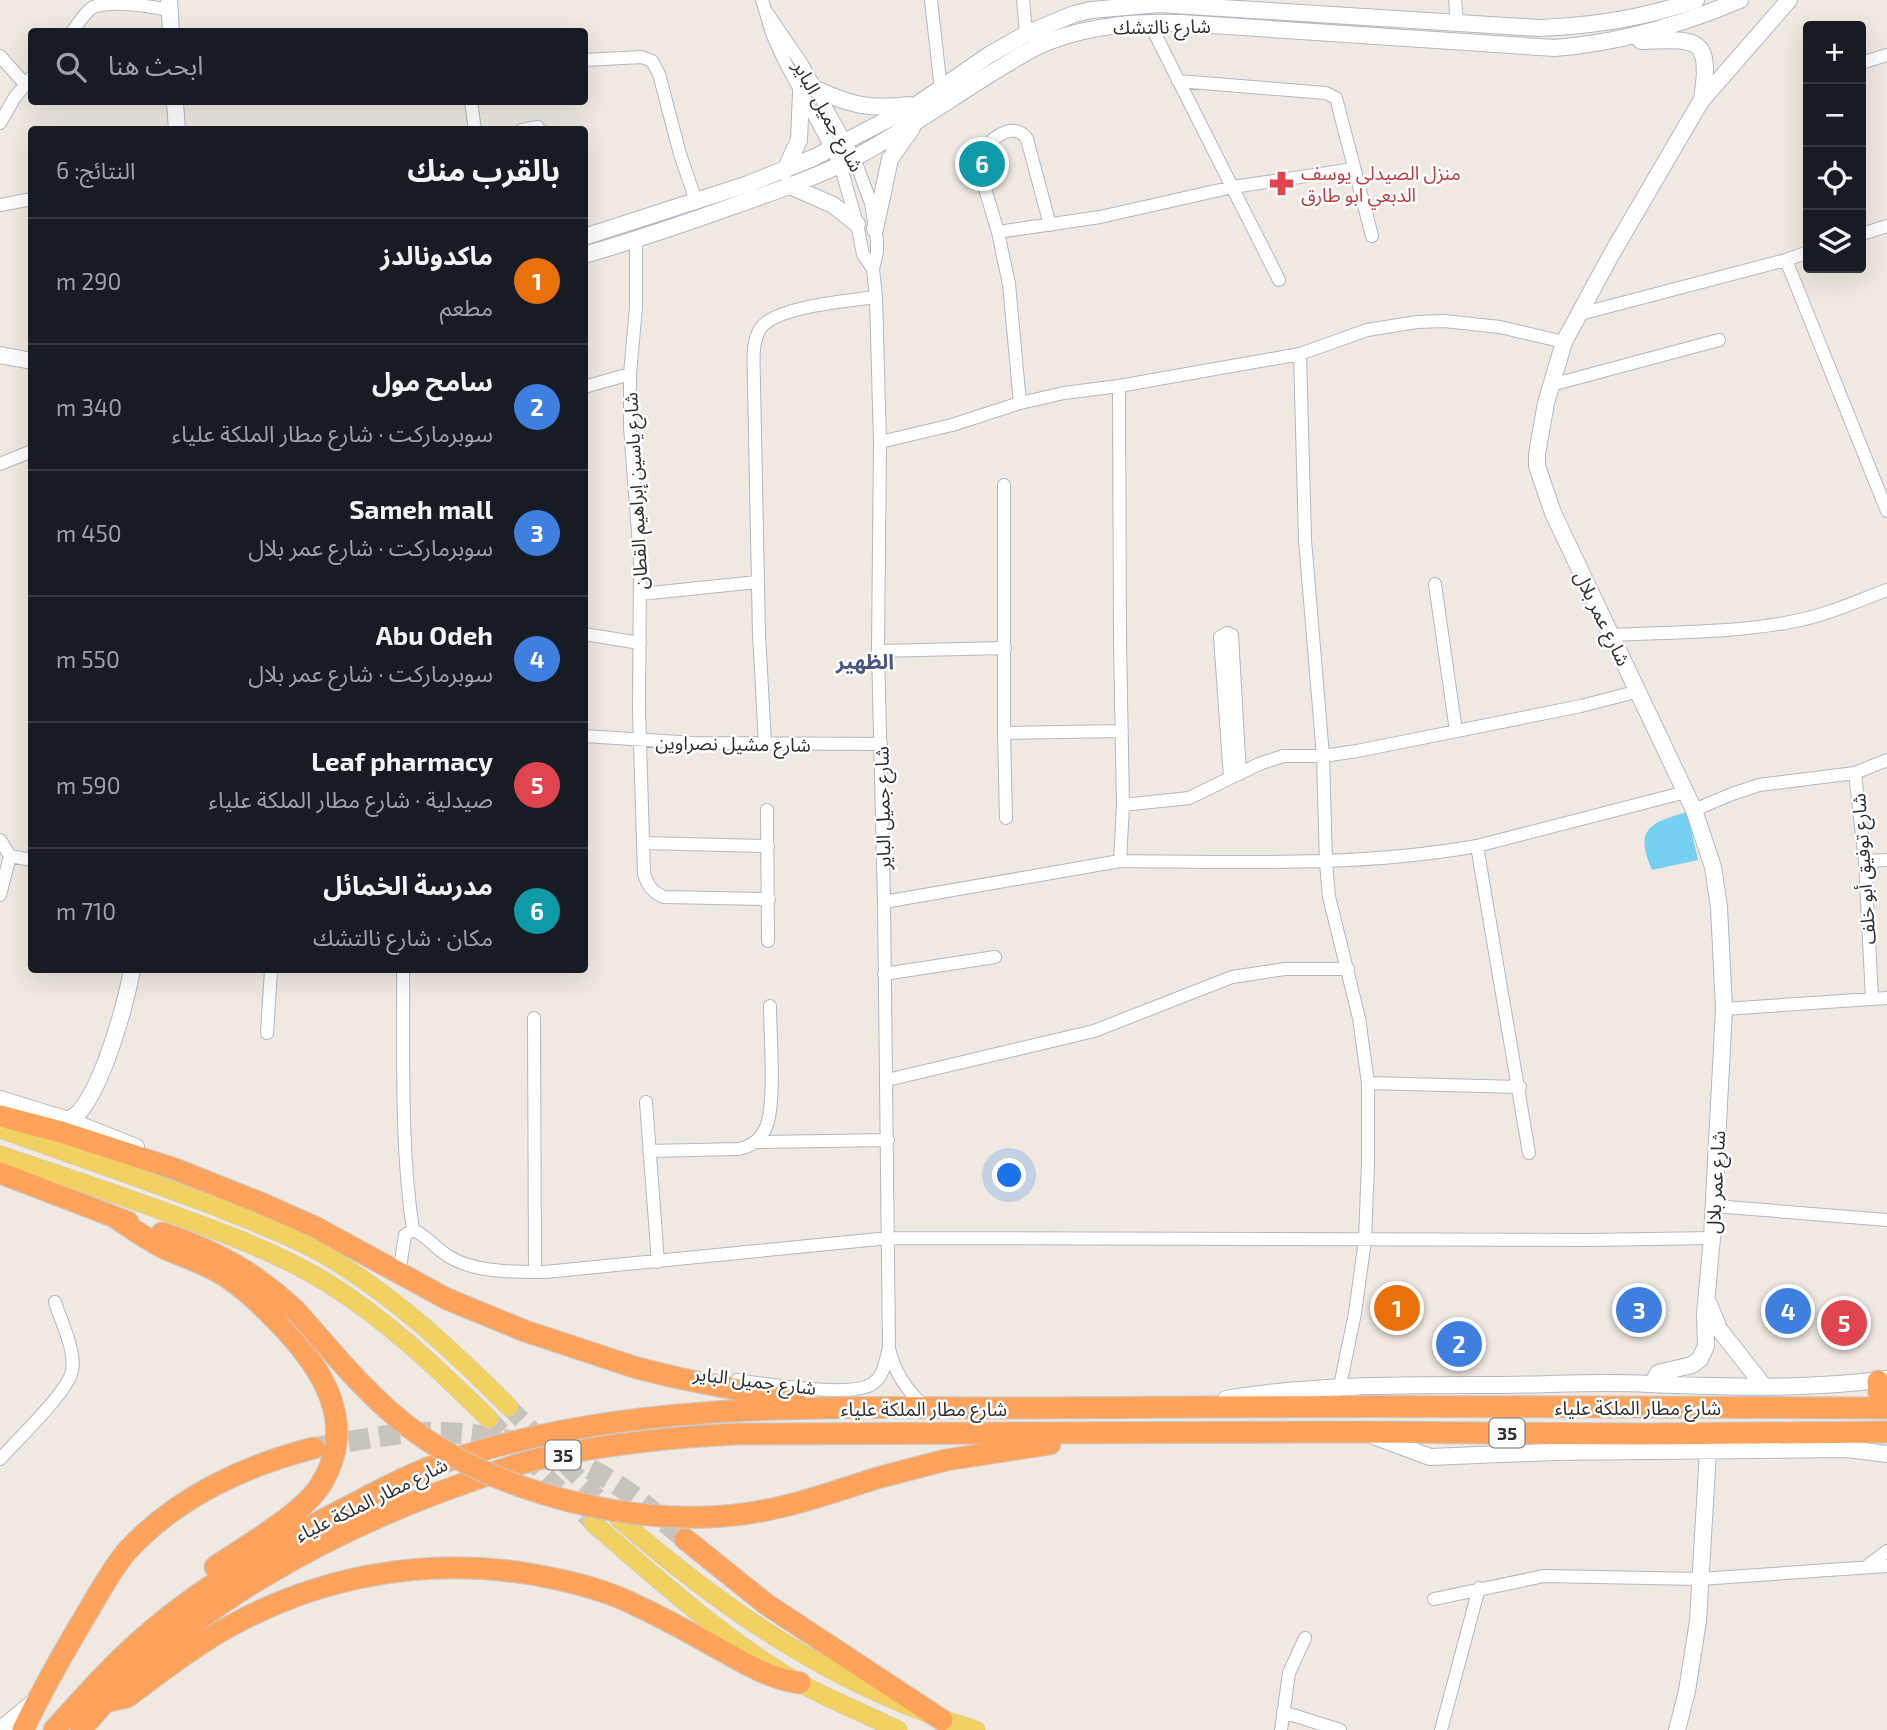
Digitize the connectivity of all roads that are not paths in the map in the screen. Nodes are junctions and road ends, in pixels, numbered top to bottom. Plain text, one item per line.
1 (762, 0) edge
2 (931, 0) edge
3 (1023, 0) edge
4 (1455, 0) edge
5 (1696, 0) edge
6 (1740, 0) edge
7 (1790, 0) edge
8 (91, 3) edge
9 (169, 5) edge
10 (1149, 22) junction
11 (1457, 22) junction
12 (75, 28) edge
13 (171, 28) edge
14 (1026, 34) junction
15 (1606, 42) junction
16 (1887, 55) edge
17 (0, 56) edge
18 (588, 60) edge
19 (1866, 61) edge
20 (28, 80) edge
21 (1178, 81) junction
22 (941, 90) junction
23 (808, 91) junction
24 (1701, 102) junction
25 (918, 104) junction
26 (175, 105) edge
27 (471, 105) edge
28 (917, 121) junction
29 (0, 123) edge
30 (177, 126) edge
31 (474, 126) edge
32 (844, 153) junction
33 (1354, 169) junction
34 (787, 179) junction
35 (1233, 187) junction
36 (28, 199) edge
37 (696, 201) junction
38 (0, 205) edge
39 (858, 224) junction
40 (1050, 225) junction
41 (1887, 226) edge
42 (875, 229) junction
43 (998, 232) junction
44 (1866, 232) edge
45 (588, 236) edge
46 (1372, 236) dead end
47 (636, 240) junction
48 (588, 254) edge
49 (1803, 254) edge
50 (1786, 260) junction
51 (873, 269) junction
52 (1279, 280) dead end
53 (876, 297) junction
54 (1580, 314) junction
55 (1719, 340) dead end
56 (1564, 342) junction
57 (1300, 354) junction
58 (0, 355) edge
59 (28, 360) edge
60 (630, 374) junction
61 (1551, 385) junction
62 (588, 386) edge
63 (1119, 386) junction
64 (1020, 403) junction
65 (880, 442) junction
66 (28, 453) edge
67 (0, 464) edge
68 (1004, 485) dead end
69 (1887, 511) edge
70 (757, 582) junction
71 (1435, 584) dead end
72 (1887, 590) edge
73 (641, 594) junction
74 (588, 635) edge
75 (1612, 635) junction
76 (640, 643) junction
77 (1005, 648) junction
78 (878, 651) junction
79 (1228, 657) dead end
80 (1639, 691) junction
81 (1122, 731) junction
82 (1456, 731) junction
83 (1003, 733) junction
84 (588, 736) edge
85 (641, 741) junction
86 (765, 744) junction
87 (881, 744) junction
88 (1322, 752) junction
89 (1887, 760) edge
90 (1234, 772) junction
91 (1855, 773) junction
92 (1686, 792) junction
93 (1123, 802) junction
94 (767, 810) dead end
95 (1694, 810) junction
96 (1006, 818) dead end
97 (0, 840) edge
98 (643, 843) junction
99 (768, 846) junction
100 (1477, 846) junction
101 (10, 856) junction
102 (28, 859) edge
103 (1887, 860) edge
104 (1120, 861) junction
105 (1866, 861) junction
106 (1326, 863) junction
107 (0, 895) edge
108 (769, 900) junction
109 (884, 902) junction
110 (768, 941) dead end
111 (995, 957) dead end
112 (1348, 969) junction
113 (131, 973) edge
114 (271, 973) edge
115 (403, 973) edge
116 (884, 974) junction
117 (1887, 998) edge
118 (1872, 999) junction
119 (770, 1006) dead end
120 (1724, 1009) junction
121 (534, 1018) dead end
122 (267, 1033) dead end
123 (887, 1080) junction
124 (1368, 1083) junction
125 (1520, 1087) junction
126 (94, 1088) junction
127 (0, 1099) edge
128 (646, 1102) dead end
129 (0, 1116) edge
130 (68, 1120) junction
131 (0, 1129) edge
132 (97, 1131) junction
133 (888, 1140) junction
134 (756, 1142) junction
135 (649, 1152) junction
136 (1529, 1153) dead end
137 (0, 1155) edge
138 (175, 1168) junction
139 (0, 1173) edge
140 (1714, 1206) junction
141 (116, 1219) junction
142 (1887, 1220) edge
143 (412, 1230) junction
144 (889, 1238) junction
145 (1712, 1238) junction
146 (1365, 1240) junction
147 (658, 1262) junction
148 (535, 1272) junction
149 (399, 1274) junction
150 (1708, 1298) junction
151 (55, 1302) dead end
152 (889, 1348) junction
153 (637, 1368) junction
154 (1883, 1380) edge
155 (1652, 1384) junction
156 (1763, 1385) junction
157 (1340, 1386) junction
158 (509, 1407) tunnel mouth
159 (1193, 1407) junction
160 (830, 1408) junction
161 (925, 1408) junction
162 (1883, 1408) edge
163 (489, 1419) tunnel mouth
164 (1887, 1432) edge
165 (1126, 1433) junction
166 (1847, 1440) junction
167 (1641, 1442) junction
168 (314, 1448) tunnel mouth
169 (1708, 1451) junction
170 (1887, 1454) edge
171 (0, 1459) edge
172 (618, 1518) tunnel mouth
173 (593, 1523) tunnel mouth
174 (685, 1539) tunnel mouth
175 (1887, 1551) edge
176 (1887, 1566) edge
177 (1866, 1567) junction
178 (1700, 1579) junction
179 (1479, 1588) junction
180 (1434, 1599) dead end
181 (180, 1608) junction
182 (1305, 1637) dead end
183 (800, 1683) junction
184 (38, 1699) junction
185 (104, 1701) junction
186 (1283, 1712) junction
187 (942, 1720) junction
188 (0, 1730) edge
189 (23, 1730) edge
190 (54, 1730) edge
191 (81, 1730) edge
192 (898, 1730) edge
193 (976, 1730) edge
194 (1282, 1730) edge
195 (1340, 1730) edge
196 (1441, 1730) edge
197 (1677, 1730) edge

1 - 23 street, شارع جميل الباير
2 - 22 street
3 - 14 street
4 - 11 street
5 - 11 street, شارع نالتشك
6 - 15 street, شارع نالتشك
7 - 24 street, شارع عمر بلال
8 - 9 street
8 - 12 street
9 - 13 street
10 - 15 street, شارع نالتشك
10 - 21 street
10 - 28 street, شارع نالتشك
11 - 14 street, شارع نالتشك
14 - 22 street, شارع نالتشك
15 - 24 street
16 - 19 street
17 - 20 street
18 - 37 street
20 - 29 street
21 - 33 street
21 - 35 street
22 - 25 street, شارع نالتشك
23 - 25 street
23 - 32 street, شارع جميل الباير
23 - 34 street
24 - 54 street, شارع عمر بلال
25 - 32 street, شارع نالتشك
26 - 30 street
27 - 31 street
28 - 32 street, شارع نالتشك
28 - 42 street
32 - 34 street, شارع نالتشك
32 - 39 street, شارع جميل الباير
32 - 42 street, شارع جميل الباير
33 - 35 street
33 - 46 street
34 - 37 street, شارع نالتشك
34 - 39 street
34 - 47 street, شارع نالتشك
35 - 40 street
35 - 52 street
36 - 38 street
37 - 45 street, شارع نالتشك
39 - 51 street, شارع جميل الباير
40 - 43 street
40 - 43 street
41 - 44 street
42 - 51 street, شارع جميل الباير
43 - 64 street
47 - 48 street, شارع نالتشك
47 - 60 street, شارع ياسين إبراهيم القطان
49 - 50 street
50 - 54 street
50 - 69 street
51 - 53 street, شارع جميل الباير
53 - 65 street, شارع جميل الباير
53 - 70 street
54 - 56 street, شارع عمر بلال
55 - 61 street
56 - 57 street
56 - 61 street, شارع عمر بلال
57 - 63 street
57 - 88 street
58 - 59 street
60 - 62 street
60 - 73 street, شارع ياسين إبراهيم القطان
61 - 75 street, شارع عمر بلال
63 - 64 street
63 - 81 street
64 - 65 street
65 - 78 street, شارع جميل الباير
66 - 67 street
68 - 77 street
70 - 73 street
70 - 86 street
71 - 82 street
72 - 75 street
73 - 76 street, شارع ياسين إبراهيم القطان
74 - 76 street
75 - 80 street, شارع عمر بلال
76 - 85 street, شارع ياسين إبراهيم القطان
77 - 78 street
77 - 83 street
78 - 87 street, شارع جميل الباير
79 - 90 street
80 - 82 street
80 - 92 street, شارع عمر بلال
81 - 83 street
81 - 93 street
82 - 88 street
83 - 96 street
84 - 85 street, شارع مشيل نصراوين
85 - 86 street, شارع مشيل نصراوين
85 - 98 street, شارع ياسين إبراهيم القطان
86 - 87 street, شارع مشيل نصراوين
87 - 109 street, شارع جميل الباير
88 - 90 street
88 - 106 street
89 - 91 street, شارع توفيق أبو خلف
90 - 93 street
91 - 95 street
91 - 105 street, شارع توفيق أبو خلف
92 - 95 street, شارع عمر بلال
92 - 100 street
93 - 104 street
94 - 99 street
95 - 120 street, شارع عمر بلال
97 - 101 street
98 - 99 street
98 - 108 street, شارع ياسين إبراهيم القطان
99 - 108 street
100 - 106 street
100 - 125 street
101 - 102 street
101 - 107 street
103 - 105 street
104 - 106 street
104 - 109 street
105 - 118 street, شارع توفيق أبو خلف
106 - 112 street
108 - 110 street
109 - 116 street, شارع جميل الباير
111 - 116 street
112 - 123 street
112 - 124 street
113 - 126 street
114 - 122 street
115 - 143 street
116 - 123 street, شارع جميل الباير
117 - 118 street
118 - 120 street
119 - 134 street
120 - 140 street, شارع عمر بلال
121 - 148 street
123 - 133 street, شارع جميل الباير
124 - 125 street
124 - 146 street
125 - 136 street
126 - 130 street
126 - 132 street
127 - 130 street
128 - 135 street
129 - 138 highway
130 - 132 street
131 - 158 main road
132 - 138 street
133 - 134 street
133 - 144 street, شارع جميل الباير
134 - 135 street
135 - 147 street
137 - 163 main road
138 - 149 highway
139 - 141 highway
140 - 142 street
140 - 145 street, شارع عمر بلال
141 - 165 highway, bridge
141 - 181 highway
143 - 148 street
143 - 149 street
144 - 146 street
144 - 147 street
144 - 152 street, شارع جميل الباير
145 - 146 street
145 - 150 street, شارع عمر بلال
146 - 157 street
147 - 148 street
149 - 153 highway
150 - 155 street, شارع عمر بلال
150 - 156 street, شارع عمر بلال
151 - 171 street
152 - 153 street, شارع جميل الباير
152 - 161 street, شارع جميل الباير
153 - 160 highway
154 - 156 street
154 - 162 highway
155 - 156 street
155 - 157 street
157 - 159 street
159 - 161 highway, شارع مطار الملكة علياء / 35
159 - 162 highway, شارع مطار الملكة علياء / 35
160 - 161 highway, شارع مطار الملكة علياء / 35
160 - 181 highway, شارع مطار الملكة علياء / 35
164 - 166 highway, شارع مطار الملكة علياء / 35
165 - 167 highway, شارع مطار الملكة علياء / 35
165 - 185 highway, شارع مطار الملكة علياء / 35
166 - 167 highway, شارع مطار الملكة علياء / 35
166 - 169 street
166 - 170 street
167 - 169 street
168 - 184 highway
169 - 178 street
172 - 187 main road
173 - 183 main road
174 - 187 highway
175 - 177 street
176 - 177 street
177 - 178 street
178 - 179 street
178 - 197 street
179 - 180 street
179 - 196 street
181 - 190 highway, شارع مطار الملكة علياء / 35
182 - 186 street
183 - 185 highway
183 - 192 main road
184 - 188 street
184 - 189 highway
185 - 191 highway, شارع مطار الملكة علياء / 35
186 - 194 street
186 - 195 street
187 - 193 main road

